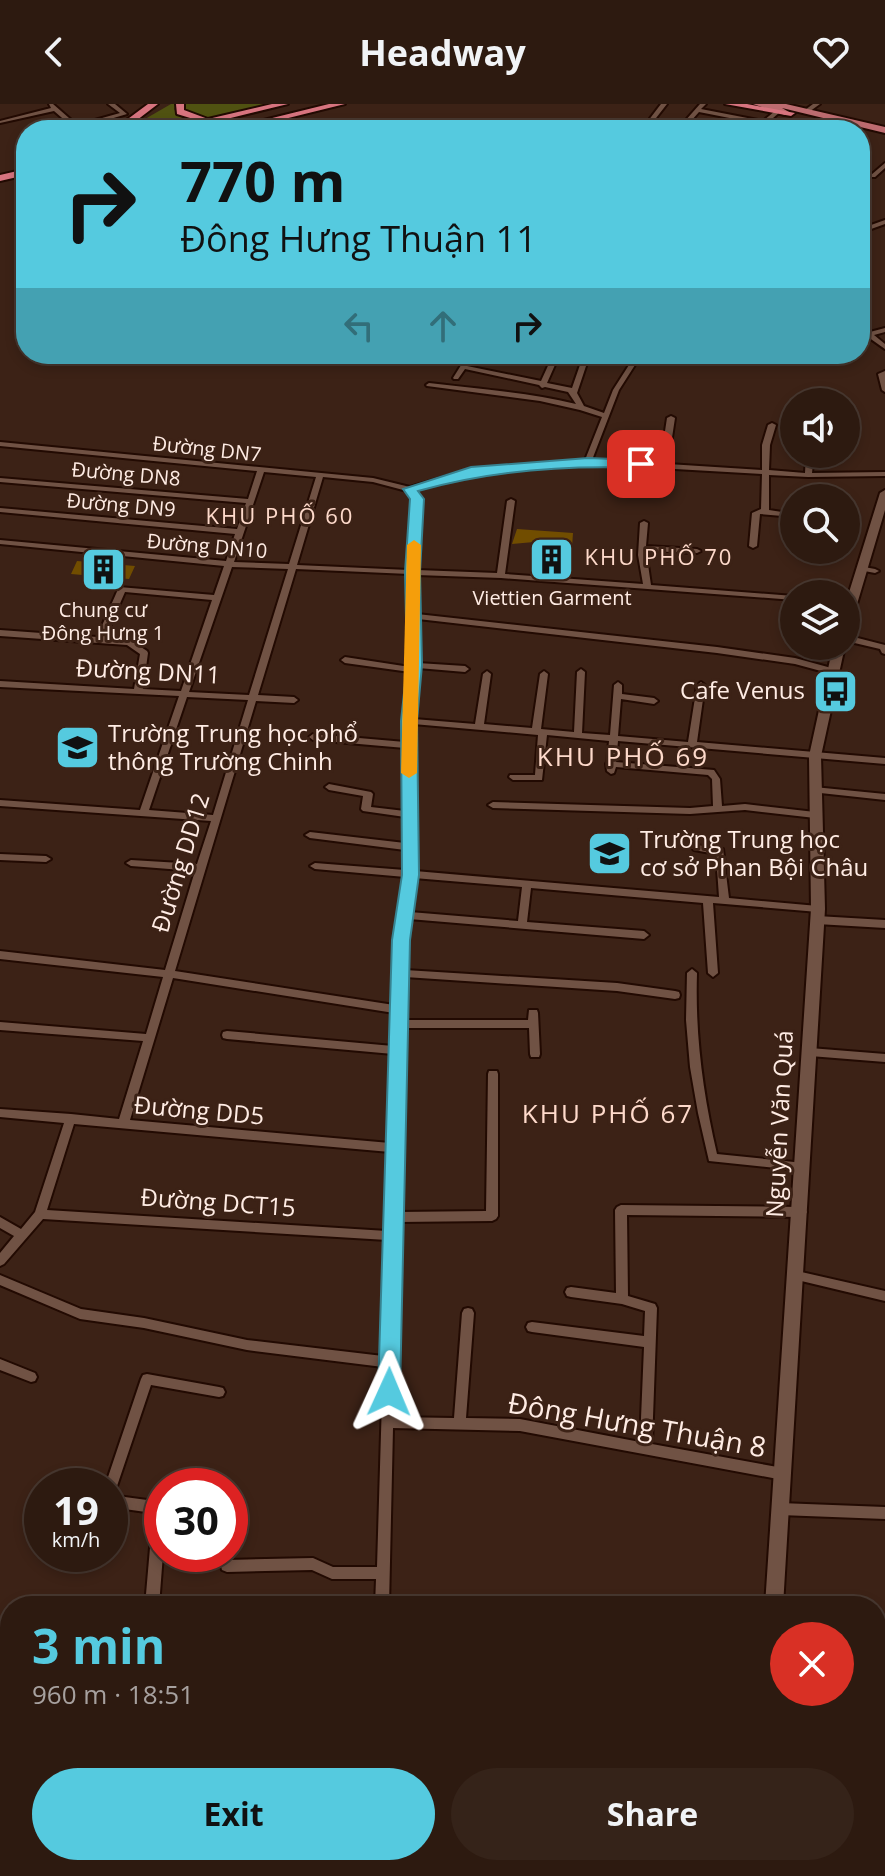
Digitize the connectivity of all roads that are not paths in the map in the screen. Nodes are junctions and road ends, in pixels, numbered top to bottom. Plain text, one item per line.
1 (111, 104) edge
2 (163, 104) edge
3 (180, 104) edge
4 (284, 104) edge
5 (301, 104) edge
6 (325, 104) edge
7 (341, 104) edge
8 (664, 104) edge
9 (703, 104) edge
10 (729, 104) edge
11 (757, 104) edge
12 (817, 104) edge
13 (52, 106) edge
14 (149, 107) edge
15 (778, 107) edge
16 (697, 110) junction
17 (805, 111) junction
18 (791, 113) junction
19 (69, 120) edge
20 (104, 120) edge
21 (131, 120) edge
22 (198, 120) edge
23 (229, 120) edge
24 (239, 120) edge
25 (246, 120) edge
26 (256, 120) edge
27 (652, 120) edge
28 (689, 120) edge
29 (749, 120) edge
30 (813, 120) edge
31 (843, 120) edge
32 (2, 122) dead end
33 (885, 165) edge
34 (873, 176) dead end
35 (885, 330) edge
36 (872, 335) joint
37 (885, 347) edge
38 (465, 364) edge
39 (550, 364) edge
40 (584, 364) edge
41 (633, 364) edge
42 (463, 367) junction
43 (885, 373) edge
44 (456, 378) dead end
45 (429, 385) dead end
46 (542, 386) junction
47 (885, 390) edge
48 (574, 392) junction
49 (581, 407) junction
50 (604, 415) junction
51 (671, 418) dead end
52 (772, 425) dead end
53 (0, 444) edge
54 (588, 462) junction
55 (664, 465) junction
56 (809, 468) edge
57 (261, 471) junction
58 (765, 473) junction
59 (885, 474) edge
60 (808, 475) junction
61 (320, 476) junction
62 (0, 480) edge
63 (410, 489) junction
64 (885, 493) edge
65 (250, 501) junction
66 (511, 501) dead end
67 (0, 510) edge
68 (761, 511) junction
69 (780, 514) edge
70 (644, 523) dead end
71 (240, 532) junction
72 (0, 542) edge
73 (753, 546) dead end
74 (643, 548) junction
75 (697, 551) dead end
76 (228, 564) junction
77 (292, 568) junction
78 (862, 568) junction
79 (875, 571) dead end
80 (413, 572) junction
81 (501, 576) junction
82 (857, 580) edge
83 (648, 588) junction
84 (780, 597) edge
85 (217, 598) junction
86 (414, 616) junction
87 (0, 633) edge
88 (100, 640) junction
89 (860, 641) edge
90 (885, 651) edge
91 (345, 660) dead end
92 (835, 660) edge
93 (414, 668) junction
94 (465, 669) dead end
95 (832, 671) junction
96 (581, 672) dead end
97 (487, 674) dead end
98 (544, 674) dead end
99 (0, 684) edge
100 (618, 685) dead end
101 (701, 685) dead end
102 (138, 691) junction
103 (184, 694) junction
104 (617, 696) junction
105 (252, 698) junction
106 (294, 700) dead end
107 (654, 701) dead end
108 (409, 721) junction
109 (479, 726) junction
110 (539, 730) junction
111 (578, 734) junction
112 (313, 737) dead end
113 (611, 738) junction
114 (409, 745) junction
115 (692, 746) junction
116 (815, 756) junction
117 (885, 761) edge
118 (513, 777) dead end
119 (329, 787) dead end
120 (814, 790) junction
121 (885, 797) edge
122 (0, 803) edge
123 (493, 805) dead end
124 (718, 809) junction
125 (143, 813) junction
126 (410, 815) junction
127 (815, 815) junction
128 (216, 818) junction
129 (310, 835) dead end
130 (410, 847) junction
131 (697, 848) dead end
132 (0, 857) edge
133 (46, 859) dead end
134 (131, 863) dead end
135 (315, 866) dead end
136 (201, 868) junction
137 (410, 875) junction
138 (527, 885) junction
139 (708, 900) junction
140 (724, 901) junction
141 (818, 914) junction
142 (403, 915) junction
143 (885, 924) edge
144 (522, 925) junction
145 (644, 935) dead end
146 (0, 955) edge
147 (400, 973) junction
148 (692, 973) dead end
149 (713, 973) dead end
150 (169, 974) junction
151 (675, 995) dead end
152 (399, 1010) junction
153 (399, 1024) junction
154 (0, 1026) edge
155 (227, 1035) dead end
156 (149, 1038) junction
157 (398, 1050) junction
158 (810, 1052) junction
159 (535, 1054) dead end
160 (885, 1058) edge
161 (493, 1074) dead end
162 (0, 1113) edge
163 (71, 1118) junction
164 (123, 1125) junction
165 (395, 1148) junction
166 (804, 1167) junction
167 (801, 1212) junction
168 (40, 1214) junction
169 (393, 1217) junction
170 (0, 1222) edge
171 (22, 1235) junction
172 (393, 1236) junction
173 (0, 1261) edge
174 (797, 1276) junction
175 (0, 1280) edge
176 (571, 1292) dead end
177 (885, 1296) edge
178 (622, 1299) junction
179 (468, 1313) dead end
180 (532, 1327) dead end
181 (649, 1342) junction
182 (389, 1362) junction
183 (0, 1364) edge
184 (31, 1377) dead end
185 (219, 1392) dead end
186 (388, 1422) junction
187 (460, 1424) junction
188 (646, 1449) junction
189 (117, 1468) edge
190 (783, 1474) junction
191 (780, 1509) junction
192 (885, 1513) edge
193 (248, 1566) edge
194 (155, 1572) edge
195 (383, 1573) junction
196 (153, 1596) edge
197 (382, 1596) edge
198 (775, 1596) edge

1 - 20 street
2 - 14 highway
3 - 22 highway
4 - 23 highway
5 - 25 highway
6 - 24 highway
7 - 26 highway
8 - 27 street
9 - 16 street
10 - 15 highway
11 - 18 main road
12 - 17 street
13 - 19 street
13 - 32 street
14 - 21 highway
15 - 17 highway
15 - 18 highway
16 - 28 street
16 - 29 street
17 - 31 main road
18 - 30 main road
33 - 34 street
35 - 36 street
36 - 37 street
38 - 42 street
39 - 46 street
40 - 48 street
41 - 50 street
42 - 44 street
42 - 46 street
43 - 47 street
45 - 49 street
46 - 48 street
48 - 49 street
49 - 50 street
50 - 54 street
51 - 55 street
52 - 58 street
53 - 57 street, Đường DN7
54 - 55 street
54 - 63 street
55 - 58 street
56 - 60 street
57 - 61 street, Đường DN7
57 - 65 street
58 - 60 street
58 - 68 street
59 - 60 street
61 - 63 street, Đường DN7
61 - 77 street, Đường DD12
62 - 65 street, Đường DN8
63 - 80 street
64 - 78 main road
65 - 71 street
66 - 81 street
67 - 71 street, Đường DN9
68 - 69 street
68 - 73 street
70 - 74 street
71 - 76 street
72 - 76 street, Đường DN10
74 - 75 street
74 - 83 street
76 - 77 street, Đường DN10
76 - 85 street
77 - 80 street, Đường DN10
77 - 105 street, Đường DD12
78 - 79 street
78 - 82 main road
80 - 81 street, Đường DN10
80 - 86 street
81 - 83 street, Đường DN10
83 - 84 street, Đường DN10
85 - 88 street
85 - 103 street
86 - 93 street
86 - 95 street
87 - 88 street
88 - 102 street
89 - 90 street
91 - 93 street
92 - 95 main road, Nguyễn Văn Quá
93 - 94 street
93 - 108 street
95 - 116 main road, Nguyễn Văn Quá
96 - 111 street
97 - 109 street
98 - 110 street
99 - 102 street, Đường DN11
100 - 104 street
101 - 115 street
102 - 103 street, Đường DN11
103 - 105 street, Đường DN11
103 - 125 street
104 - 107 street
104 - 113 street
105 - 106 street, Đường DN11
105 - 128 street, Đường DD12
108 - 109 street
108 - 114 street
109 - 110 street
110 - 111 street
110 - 118 street
111 - 113 street
112 - 114 street
113 - 115 street
113 - 124 street
114 - 126 street
115 - 116 street
116 - 117 street
116 - 120 main road, Nguyễn Văn Quá
119 - 126 street
120 - 121 street
120 - 127 main road, Nguyễn Văn Quá
122 - 125 street
123 - 124 street
124 - 127 street
125 - 128 street
126 - 130 street
127 - 141 main road, Nguyễn Văn Quá
128 - 136 street, Đường DD12
129 - 130 street
130 - 137 street
131 - 140 street
132 - 133 street
134 - 136 street
135 - 137 street
136 - 150 street, Đường DD12
137 - 138 street
137 - 142 street
138 - 139 street
138 - 144 street
139 - 140 street
139 - 149 street
140 - 141 street
141 - 143 street
141 - 158 main road, Nguyễn Văn Quá
142 - 144 street
142 - 147 street
144 - 145 street
146 - 150 street
147 - 151 street
147 - 152 street
148 - 166 street
150 - 152 street
150 - 156 street, Đường DD12
152 - 153 street
153 - 157 street
153 - 159 street
154 - 156 street
155 - 157 street
156 - 164 street, Đường DD12
157 - 165 street
158 - 160 street
158 - 166 main road, Nguyễn Văn Quá
161 - 169 street
162 - 163 street, Đường DD5
163 - 164 street, Đường DD5
163 - 168 street
164 - 165 street, Đường DD5
165 - 169 street
166 - 167 main road, Nguyễn Văn Quá
167 - 174 main road, Nguyễn Văn Quá
167 - 178 street
168 - 171 street
168 - 172 street, Đường DCT15
169 - 172 street
170 - 171 street
171 - 173 street
172 - 182 street
174 - 177 street
174 - 190 main road, Nguyễn Văn Quá
175 - 182 street
176 - 178 street
178 - 181 street
179 - 187 street
180 - 181 street
181 - 188 street
182 - 186 street
183 - 184 street
185 - 189 street
186 - 187 street, Đông Hưng Thuận 8
186 - 195 street
187 - 188 street, Đông Hưng Thuận 8
188 - 190 street, Đông Hưng Thuận 8
190 - 191 main road, Nguyễn Văn Quá
191 - 192 street
191 - 198 main road, Nguyễn Văn Quá
193 - 195 street
194 - 196 street
195 - 197 street

